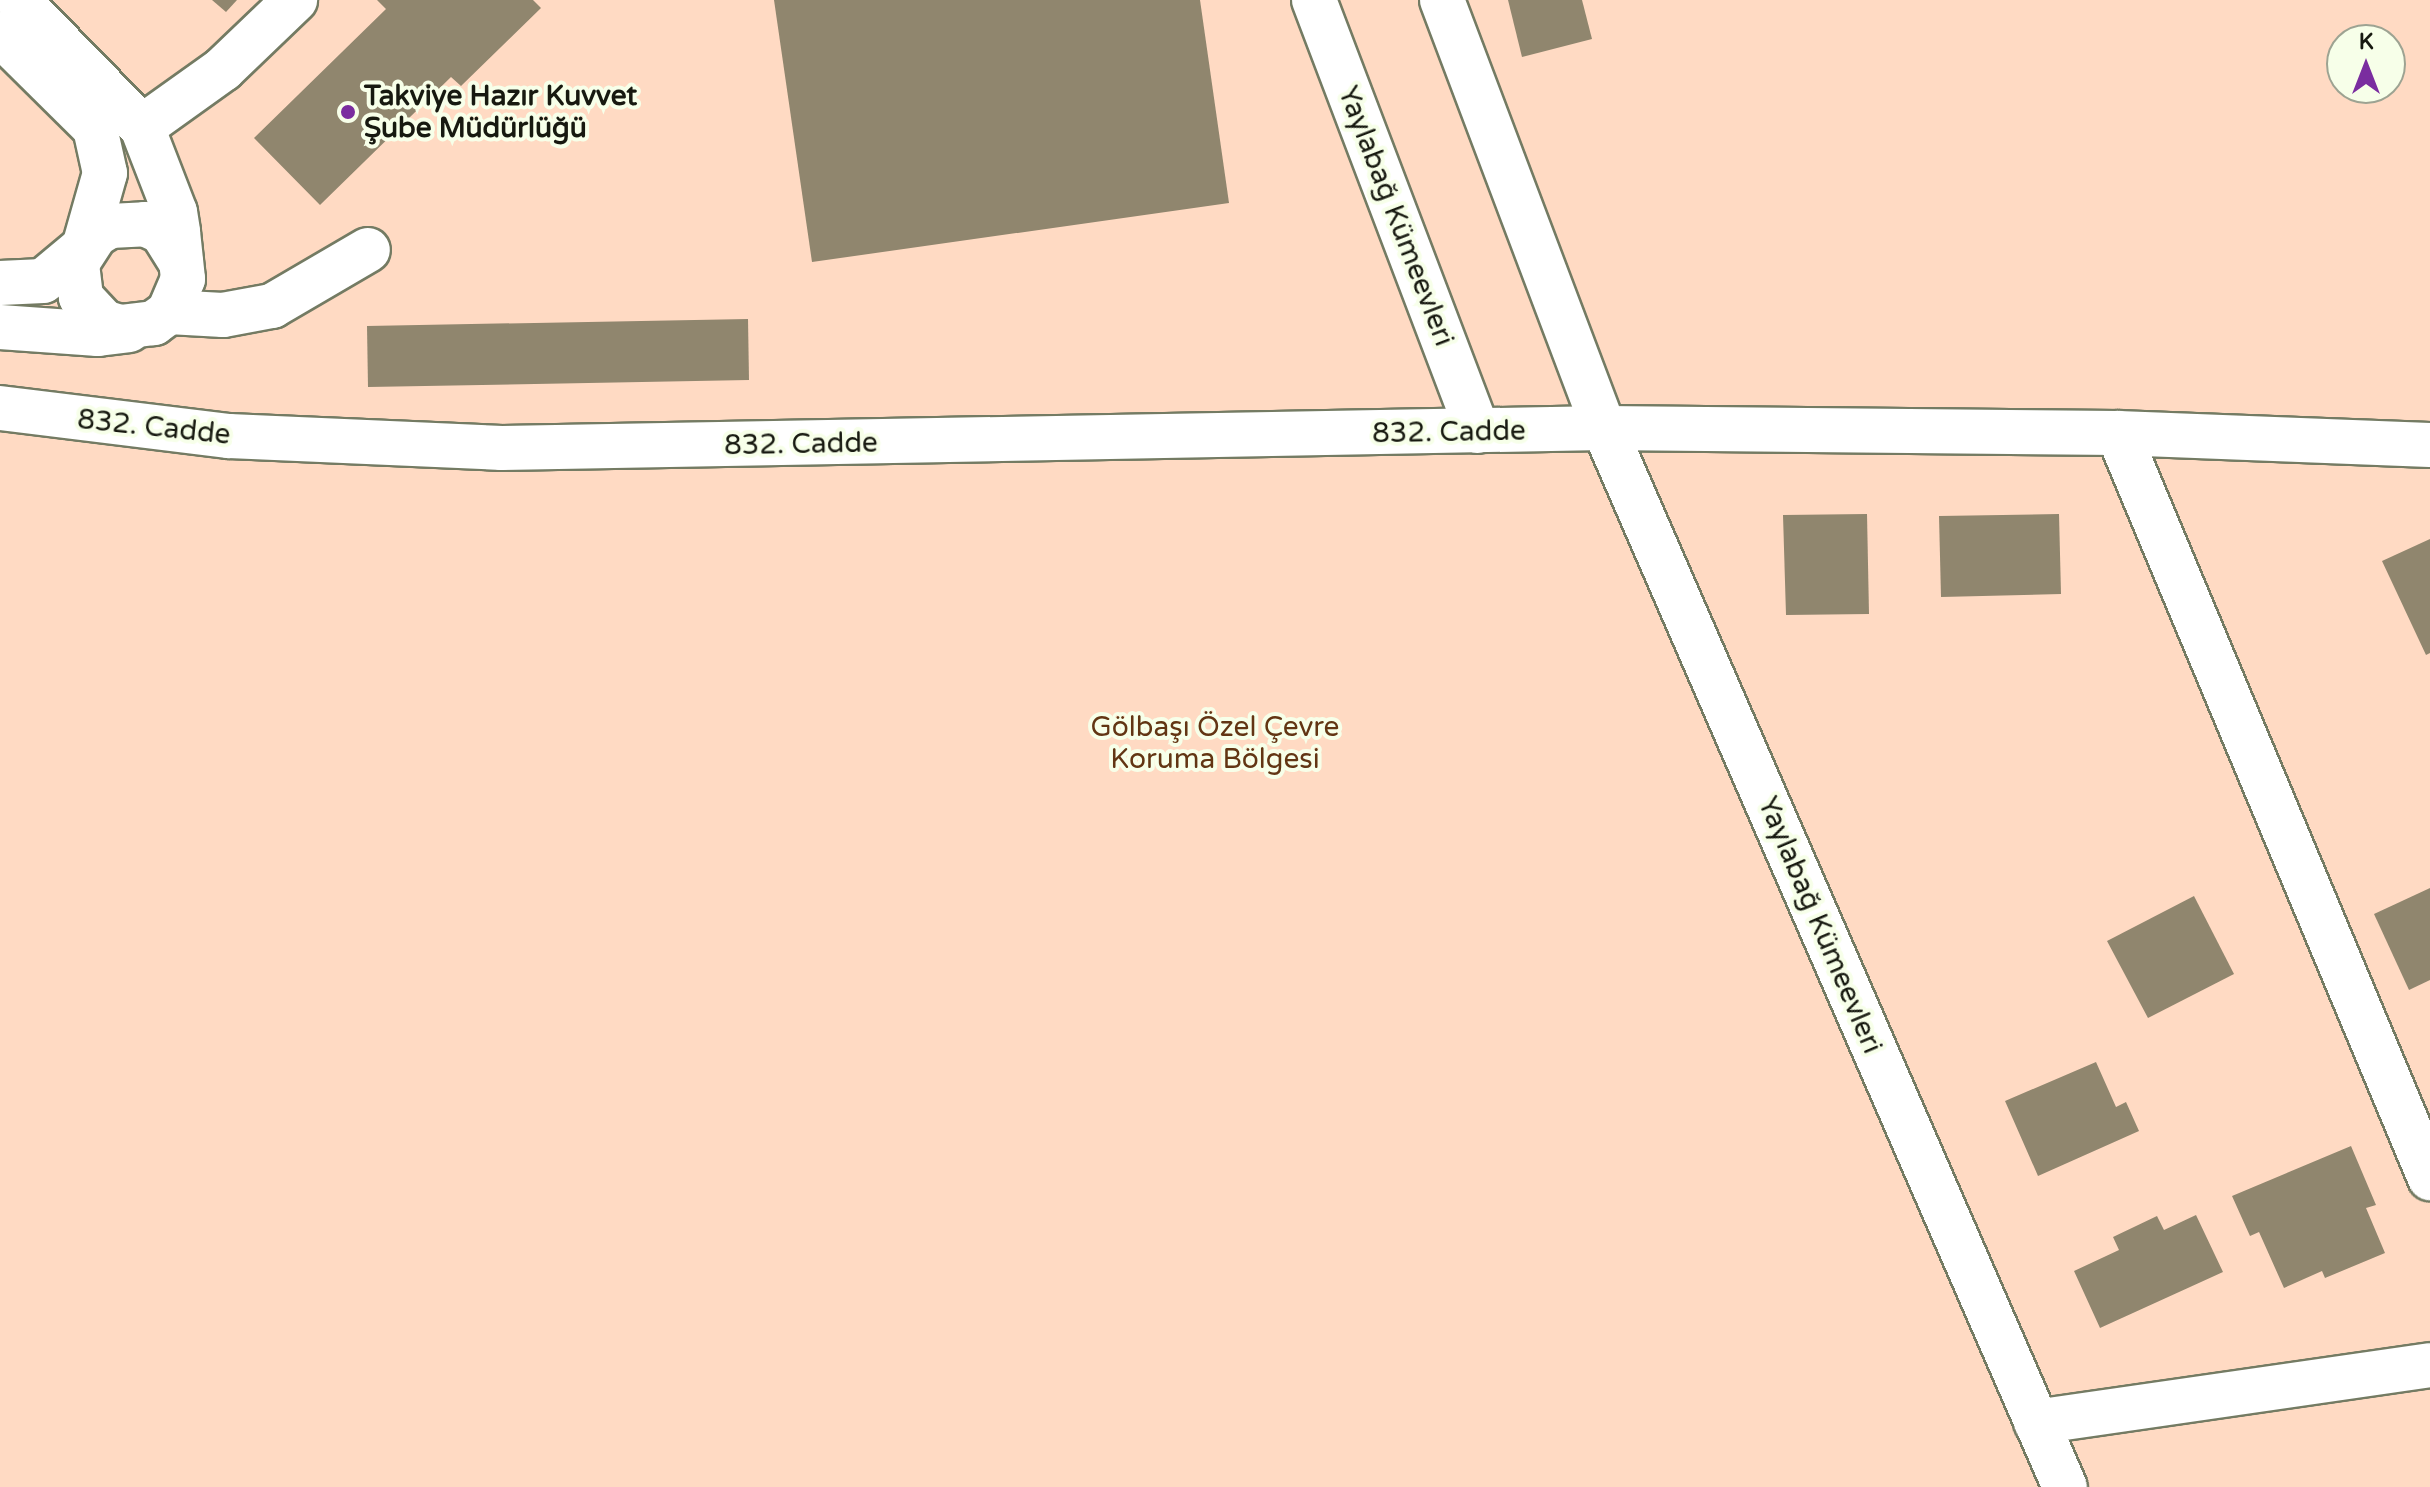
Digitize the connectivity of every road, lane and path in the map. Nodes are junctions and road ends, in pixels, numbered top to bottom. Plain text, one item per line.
1 (18, 0) edge
2 (295, 0) edge
3 (1314, 0) edge
4 (1442, 0) edge
5 (0, 34) edge
6 (142, 127) junction
7 (84, 247) junction
8 (368, 250) dead end
9 (181, 262) junction
10 (0, 283) edge
11 (153, 320) junction
12 (0, 327) edge
13 (0, 408) edge
14 (1604, 428) junction
15 (1478, 431) junction
16 (2118, 433) junction
17 (2430, 445) edge
18 (2430, 1178) edge
19 (2430, 1365) edge
20 (2036, 1422) junction
21 (2065, 1487) edge

1 - 6 street
2 - 6 street
3 - 15 street, Yaylabağ Kümeevleri
4 - 14 street, Yaylabağ Kümeevleri
5 - 7 street
6 - 9 street
7 - 9 street
7 - 10 street
7 - 11 street
8 - 11 street
9 - 11 street
11 - 12 street
13 - 15 street, 832. Cadde
14 - 15 street, 832. Cadde
14 - 16 street
14 - 20 street, Yaylabağ Kümeevleri
16 - 17 street
16 - 18 street
19 - 20 street
20 - 21 street, Yaylabağ Kümeevleri

